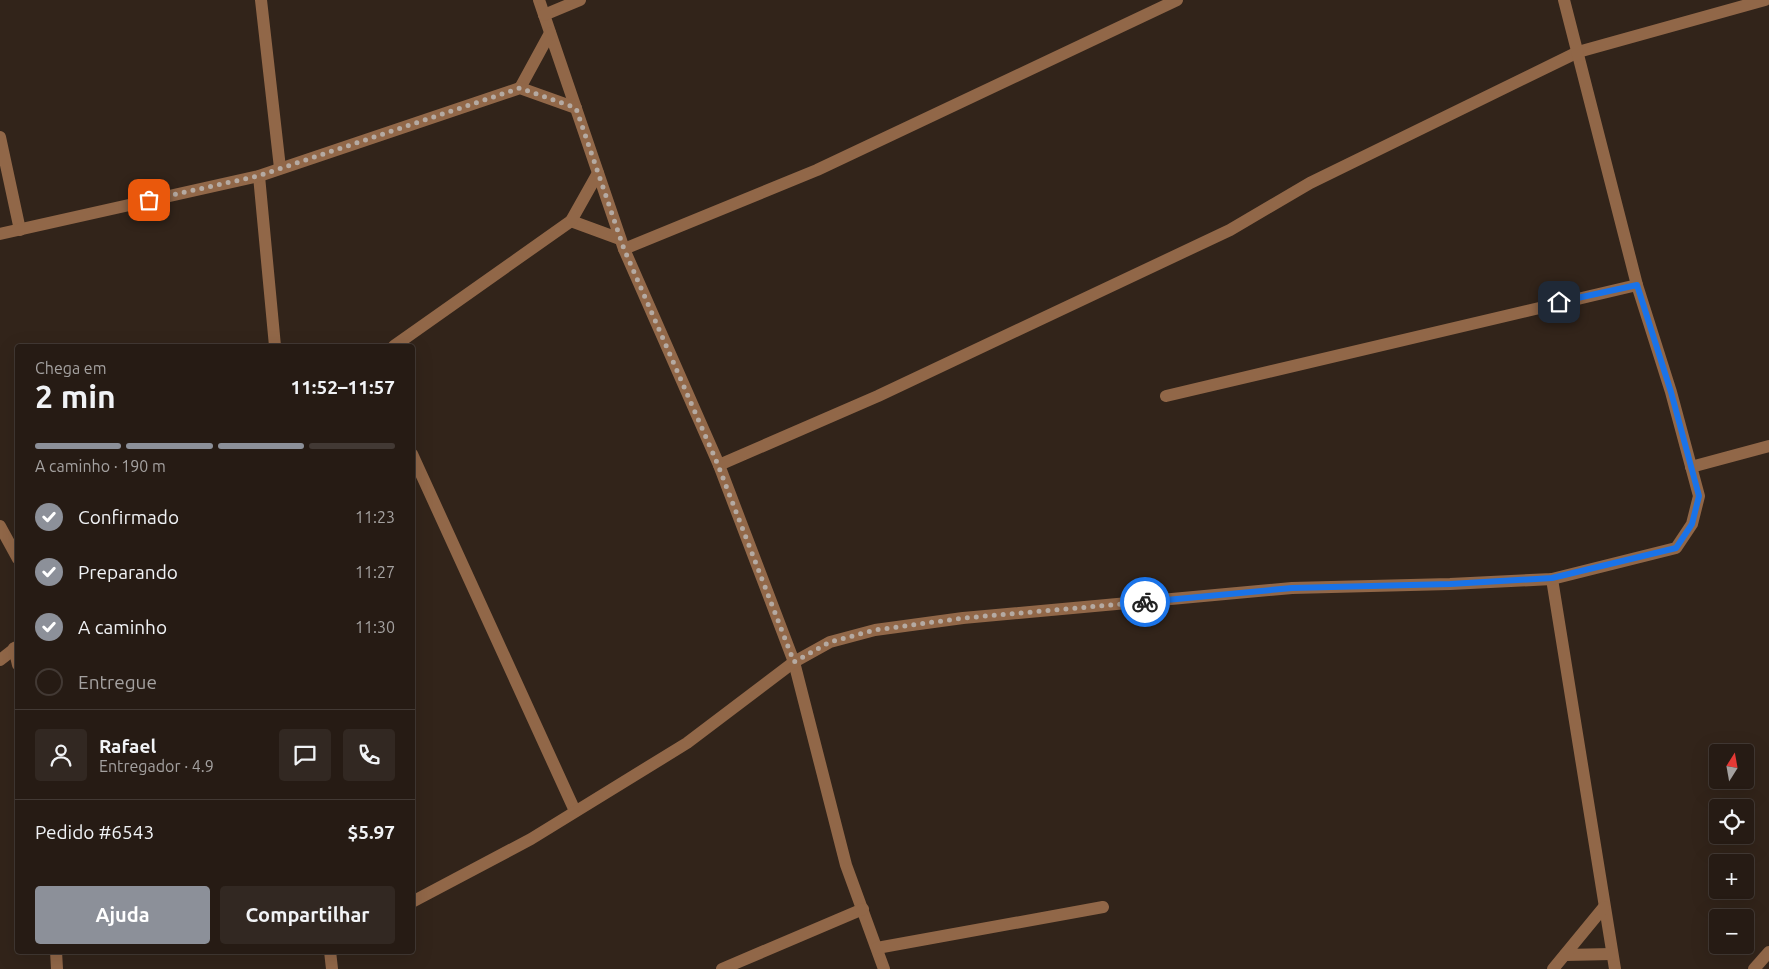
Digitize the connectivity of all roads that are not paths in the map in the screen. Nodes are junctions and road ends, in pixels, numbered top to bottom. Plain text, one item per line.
1 (261, 0) edge
2 (539, 0) edge
3 (580, 0) edge
4 (1177, 0) edge
5 (1564, 0) edge
6 (1765, 0) edge
7 (544, 14) junction
8 (550, 33) junction
9 (1578, 52) junction
10 (520, 88) junction
11 (576, 108) junction
12 (0, 137) edge
13 (280, 168) junction
14 (598, 173) junction
15 (258, 176) junction
16 (571, 221) junction
17 (20, 230) junction
18 (0, 234) edge
19 (622, 244) junction
20 (1637, 285) junction
21 (274, 344) edge
22 (397, 344) edge
23 (1166, 396) dead end
24 (1769, 446) edge
25 (415, 461) edge
26 (718, 465) junction
27 (1691, 467) junction
28 (0, 526) edge
29 (15, 554) edge
30 (1552, 578) junction
31 (15, 648) edge
32 (0, 660) edge
33 (794, 662) junction
34 (575, 811) junction
35 (415, 900) edge
36 (1103, 907) dead end
37 (1604, 907) junction
38 (863, 910) junction
39 (877, 948) junction
40 (1769, 952) edge
41 (56, 954) edge
42 (330, 954) edge
43 (1612, 954) junction
44 (1566, 955) junction
45 (57, 969) edge
46 (332, 969) edge
47 (722, 969) edge
48 (884, 969) edge
49 (1553, 969) edge
50 (1615, 969) edge
51 (1754, 969) edge

1 - 13 street
2 - 7 street
3 - 7 street
4 - 19 street
5 - 9 street
6 - 9 street
7 - 8 street
8 - 10 street
8 - 11 street
9 - 20 street
9 - 26 street
10 - 11 street
10 - 13 street
11 - 14 street
12 - 17 street
13 - 15 street
14 - 16 street
14 - 19 street
15 - 17 street
15 - 21 street
16 - 19 street
16 - 22 street
17 - 18 street
19 - 26 street
20 - 23 street
20 - 27 street
24 - 27 street
25 - 34 street
26 - 33 street
27 - 30 street
28 - 29 street
30 - 33 street
30 - 37 street
31 - 32 street
33 - 34 street
33 - 38 street
34 - 35 street
36 - 39 street
37 - 43 street
37 - 44 street
38 - 39 street
38 - 47 street
39 - 48 street
40 - 51 street
41 - 45 street
42 - 46 street
43 - 44 street
43 - 50 street
44 - 49 street

